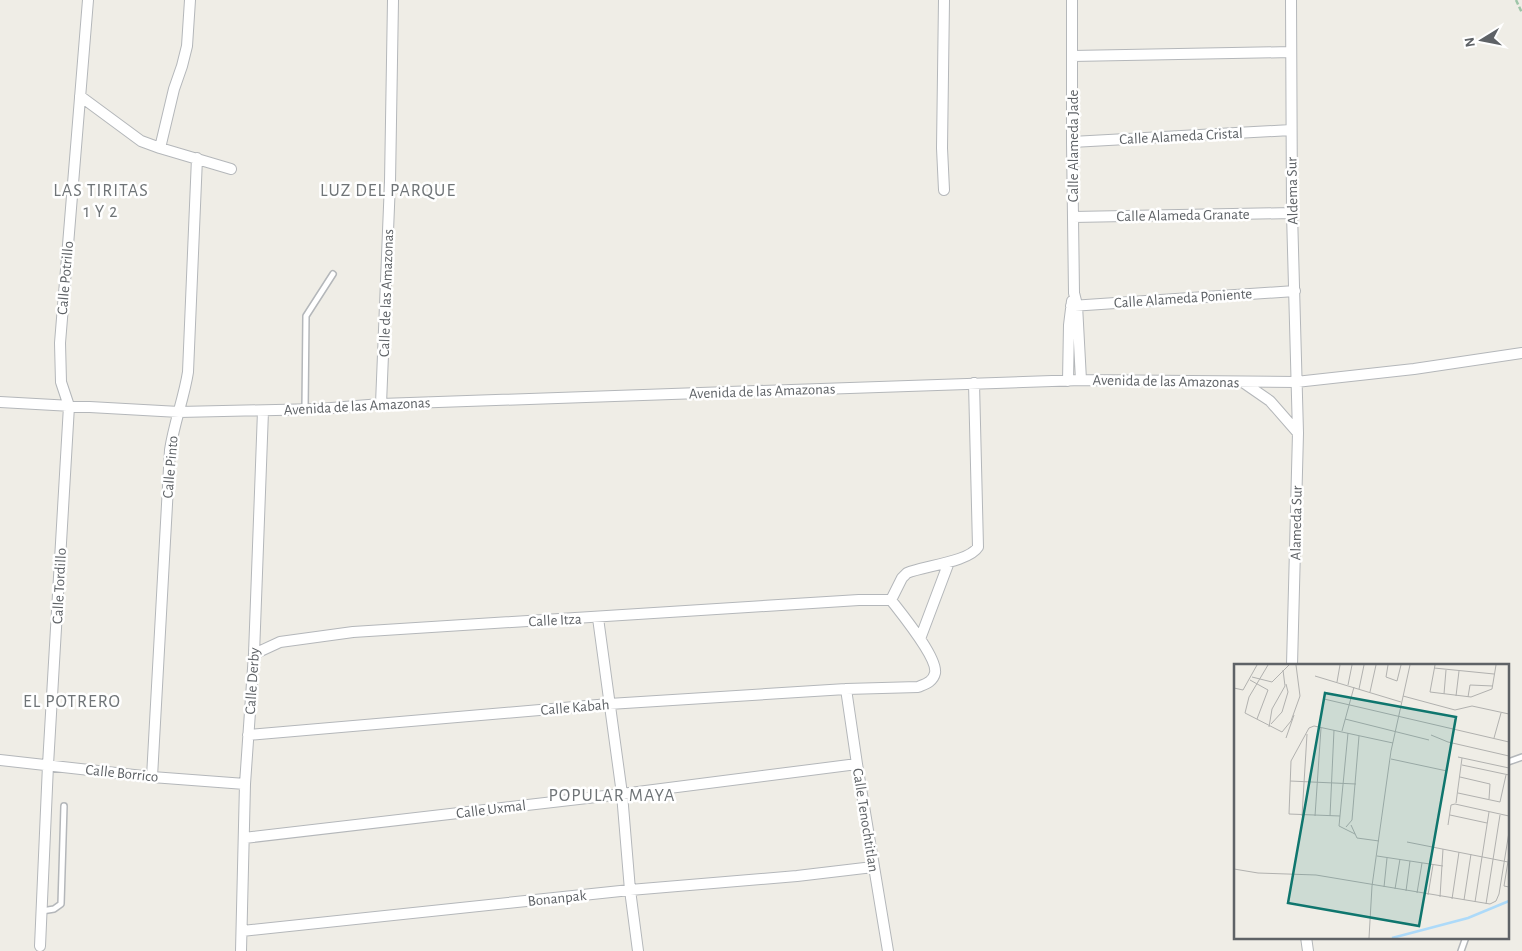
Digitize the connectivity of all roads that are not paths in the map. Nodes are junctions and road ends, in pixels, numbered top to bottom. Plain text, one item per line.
1 (88, 0) edge
2 (190, 0) edge
3 (393, 0) edge
4 (944, 0) edge
5 (1072, 0) edge
6 (1290, 0) edge
7 (1291, 52) junction
8 (1072, 56) junction
9 (80, 96) junction
10 (1291, 130) junction
11 (1072, 142) junction
12 (160, 148) junction
13 (197, 158) junction
14 (231, 168) dead end
15 (944, 190) dead end
16 (1292, 213) junction
17 (1073, 217) junction
18 (333, 274) dead end
19 (1295, 291) junction
20 (1074, 305) junction
21 (1522, 353) edge
22 (1081, 380) junction
23 (1068, 381) junction
24 (1243, 382) junction
25 (1296, 382) junction
26 (974, 383) junction
27 (0, 402) edge
28 (381, 404) junction
29 (69, 406) junction
30 (304, 410) junction
31 (263, 411) junction
32 (179, 412) junction
33 (1298, 433) junction
34 (950, 562) junction
35 (891, 600) junction
36 (598, 618) junction
37 (920, 639) junction
38 (254, 654) junction
39 (1292, 664) edge
40 (846, 689) junction
41 (609, 704) junction
42 (248, 735) junction
43 (1522, 757) edge
44 (0, 760) edge
45 (1510, 761) edge
46 (857, 764) junction
47 (48, 765) junction
48 (152, 777) junction
49 (245, 784) junction
50 (622, 794) junction
51 (64, 806) dead end
52 (244, 838) junction
53 (874, 867) junction
54 (630, 890) junction
55 (41, 911) junction
56 (242, 931) junction
57 (1306, 938) edge
58 (1466, 938) edge
59 (40, 946) dead end
60 (241, 951) edge
61 (638, 951) edge
62 (888, 951) edge
63 (1308, 951) edge
64 (1461, 951) edge

1 - 9 street, Calle Potrillo
2 - 12 street
3 - 28 street, Calle de las Amazonas
4 - 15 street
5 - 8 street, Calle Alameda Jade
6 - 7 street, Aldema Sur
7 - 8 street
7 - 10 street, Aldema Sur
8 - 11 street, Calle Alameda Jade
9 - 12 street
9 - 29 street, Calle Potrillo
10 - 11 street, Calle Alameda Cristal
10 - 16 street, Aldema Sur
11 - 17 street, Calle Alameda Jade
12 - 13 street
13 - 14 street
13 - 32 street, Calle Pinto
16 - 17 street, Calle Alameda Granate
16 - 19 street, Aldema Sur
17 - 20 street, Calle Alameda Jade
18 - 30 lane
19 - 20 street, Calle Alameda Poniente
19 - 25 street, Aldema Sur
20 - 22 street, Calle Alameda Jade
20 - 23 street, Calle Alameda Jade
21 - 25 street, Avenida de las Amazonas
22 - 23 street, Avenida de las Amazonas
22 - 24 street, Avenida de las Amazonas
23 - 26 street, Avenida de las Amazonas
24 - 25 street, Avenida de las Amazonas
24 - 33 street
25 - 33 street, Alameda Sur
26 - 28 street, Avenida de las Amazonas
26 - 34 street
27 - 29 street, Avenida de las Amazonas
28 - 30 street, Avenida de las Amazonas
29 - 32 street, Avenida de las Amazonas
29 - 47 street, Calle Tordillo
30 - 31 street, Avenida de las Amazonas
31 - 32 street, Avenida de las Amazonas
31 - 38 street, Calle Derby
32 - 48 street, Calle Pinto
33 - 39 street, Alameda Sur
34 - 35 street
34 - 37 street
35 - 36 street, Calle Itza
35 - 37 street, Calle Kabah
36 - 38 street, Calle Itza
36 - 41 street
37 - 40 street, Calle Kabah
38 - 42 street, Calle Derby
40 - 41 street, Calle Kabah
40 - 46 street, Calle Tenochtitlan
41 - 42 street, Calle Kabah
41 - 50 street
42 - 49 street, Calle Derby
43 - 45 lane
44 - 47 street, Calle Borrico
46 - 50 street, Calle Uxmal
46 - 53 street, Calle Tenochtitlan
47 - 48 street, Calle Borrico
47 - 55 street, Calle Tordillo
48 - 49 street, Calle Borrico
49 - 52 street, Calle Derby
50 - 52 street, Calle Uxmal
50 - 54 street
51 - 55 lane
52 - 56 street, Calle Derby
53 - 54 street, Bonanpak
53 - 62 street, Calle Tenochtitlan
54 - 56 street, Bonanpak
54 - 61 street
55 - 59 street, Calle Tordillo
56 - 60 street, Calle Derby
57 - 63 street
58 - 64 lane

